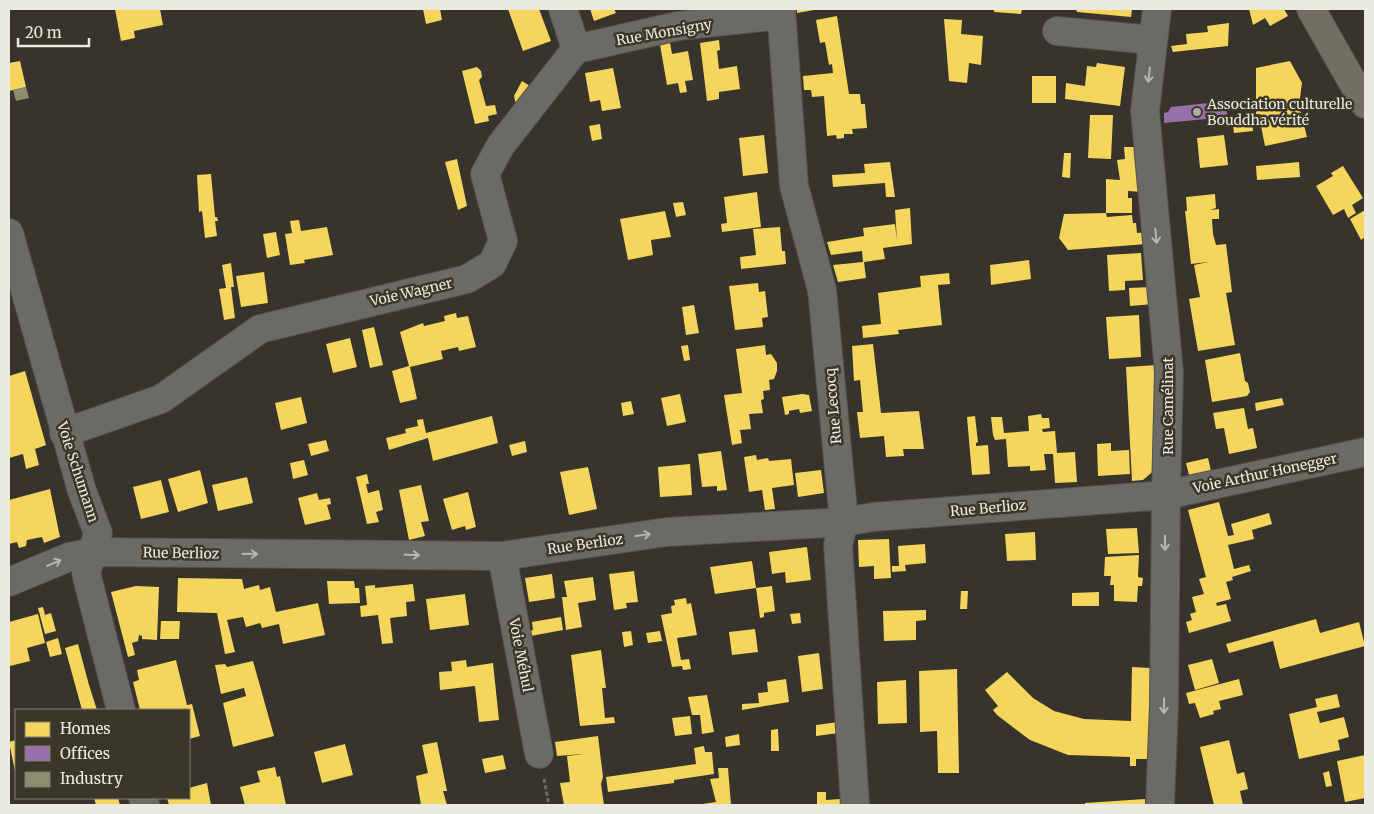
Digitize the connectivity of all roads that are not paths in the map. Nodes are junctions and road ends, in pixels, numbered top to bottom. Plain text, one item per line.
1 (563, 9) edge
2 (1157, 9) edge
3 (1311, 9) edge
4 (781, 12) edge
5 (1057, 31) dead end
6 (1153, 40) junction
7 (576, 49) junction
8 (1365, 102) edge
9 (9, 234) edge
10 (64, 433) junction
11 (1365, 452) edge
12 (1166, 495) junction
13 (844, 522) junction
14 (94, 552) junction
15 (502, 556) junction
16 (9, 582) edge
17 (121, 709) edge
18 (540, 754) dead end
19 (855, 805) edge
20 (1160, 805) edge

1 - 7 street
2 - 6 street, Rue Camélinat
3 - 8 main road
4 - 7 street, Rue Monsigny
4 - 13 street, Rue Lecocq
5 - 6 street
6 -> 12 street, Rue Camélinat
7 - 10 street, Voie Wagner
9 - 10 street, Voie Schumann
10 - 14 street, Voie Schumann
11 - 12 street, Voie Arthur Honegger
12 - 13 street, Rue Berlioz
12 -> 20 street, Rue Camélinat
15 -> 13 street, Rue Berlioz
13 - 19 street, Rue Lecocq
14 -> 15 street, Rue Berlioz
16 -> 14 street, Rue Berlioz
14 - 17 street, Voie Schumann
15 - 18 street, Voie Méhul

